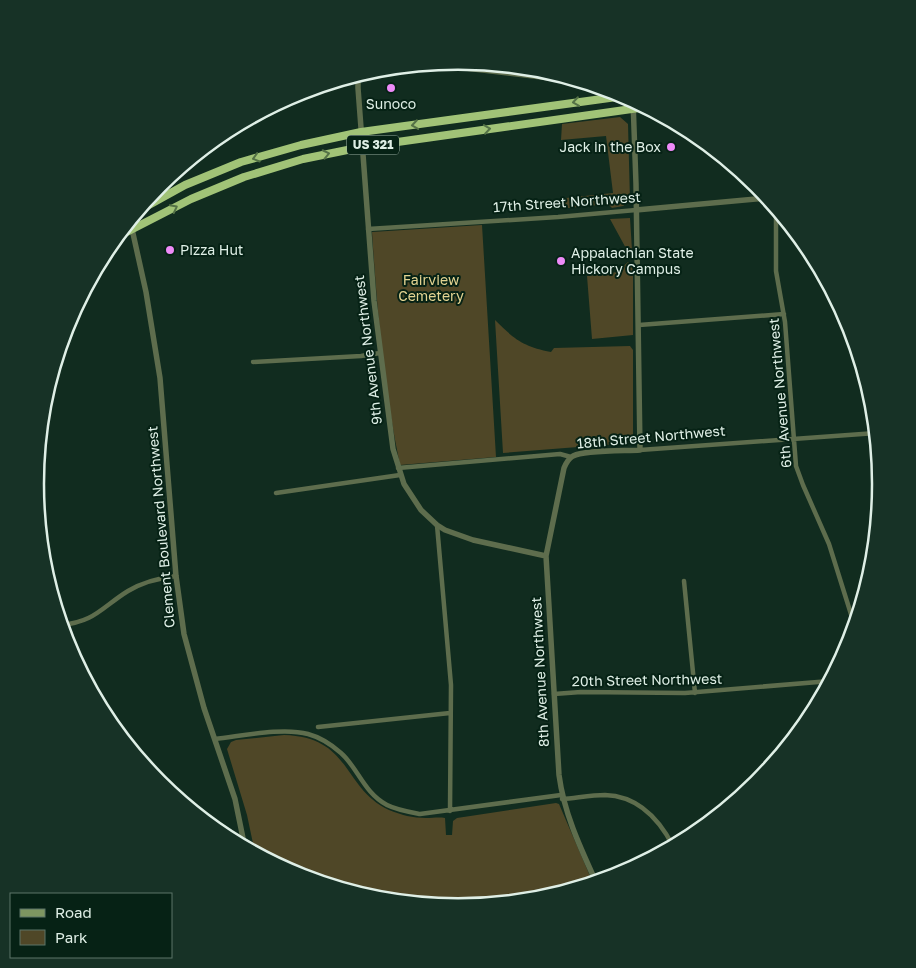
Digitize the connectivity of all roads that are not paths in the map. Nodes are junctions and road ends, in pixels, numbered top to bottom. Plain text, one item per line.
1 (500, 72) edge
2 (520, 74) edge
3 (358, 82) edge
4 (609, 98) edge
5 (634, 109) joint
6 (361, 132) junction
7 (362, 146) junction
8 (178, 189) junction
9 (163, 193) edge
10 (758, 199) edge
11 (156, 201) edge
12 (636, 210) junction
13 (776, 219) edge
14 (137, 223) edge
15 (368, 229) junction
16 (131, 230) edge
17 (784, 314) junction
18 (639, 325) junction
19 (380, 353) junction
20 (253, 362) dead end
21 (869, 434) edge
22 (793, 439) junction
23 (640, 450) junction
24 (571, 457) junction
25 (398, 468) junction
26 (400, 474) junction
27 (276, 493) dead end
28 (438, 525) junction
29 (546, 556) junction
30 (176, 576) junction
31 (684, 581) dead end
32 (851, 614) edge
33 (68, 624) edge
34 (822, 682) edge
35 (695, 693) junction
36 (554, 694) junction
37 (450, 713) junction
38 (318, 727) dead end
39 (215, 739) junction
40 (562, 797) junction
41 (450, 811) junction
42 (244, 838) edge
43 (670, 840) edge
44 (593, 875) edge

1 - 2 street
3 - 6 street, 9th Avenue Northwest
4 -> 6 highway, US 321
7 -> 5 highway, US 321
5 - 12 street
6 - 7 street, 9th Avenue Northwest
6 -> 8 highway, US 321
14 -> 7 highway, US 321
7 - 15 street, 9th Avenue Northwest
8 - 9 highway
8 - 11 highway, US 321
10 - 12 street, 17th Street Northwest
12 - 15 street, 17th Street Northwest
12 - 18 street
13 - 17 street, 6th Avenue Northwest
15 - 19 street, 9th Avenue Northwest
16 - 30 street, Clement Boulevard Northwest
17 - 18 street
17 - 22 street, 6th Avenue Northwest
18 - 23 street
19 - 20 street
19 - 25 street, 9th Avenue Northwest
21 - 22 street, 18th Street Northwest
22 - 23 street, 18th Street Northwest
22 - 32 street, 6th Avenue Northwest
23 - 24 street, 18th Street Northwest
24 - 25 street, 18th Street Northwest
24 - 29 street, 8th Avenue Northwest
25 - 26 street, 9th Avenue Northwest
26 - 27 street
26 - 28 street, 9th Avenue Northwest
28 - 29 street, 9th Avenue Northwest
28 - 37 street
29 - 36 street, 8th Avenue Northwest
30 - 33 street
30 - 39 street, Clement Boulevard Northwest
31 - 35 street
34 - 35 street, 20th Street Northwest
35 - 36 street, 20th Street Northwest
36 - 40 street, 8th Avenue Northwest
37 - 38 street
37 - 41 street
39 - 41 street
39 - 42 street, Clement Boulevard Northwest
40 - 41 street
40 - 43 street
40 - 44 street, 8th Avenue Northwest

